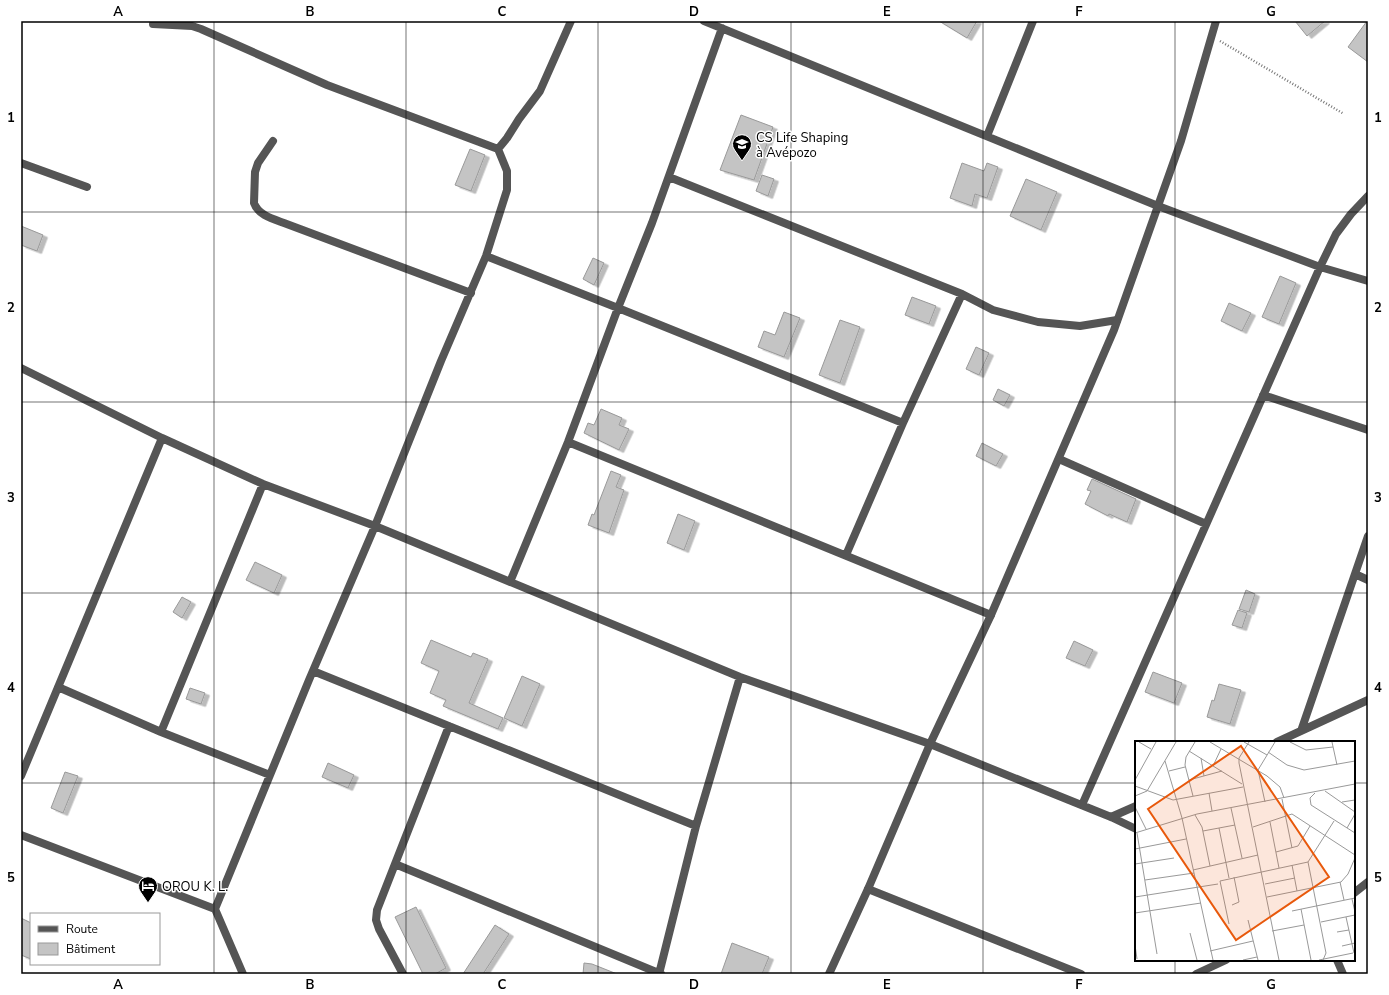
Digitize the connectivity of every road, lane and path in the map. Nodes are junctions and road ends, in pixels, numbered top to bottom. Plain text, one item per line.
1 (571, 21) edge
2 (704, 21) edge
3 (1034, 21) edge
4 (1216, 21) edge
5 (153, 24) dead end
6 (722, 28) junction
7 (1211, 36) junction
8 (1344, 114) dead end
9 (987, 136) junction
10 (273, 141) dead end
11 (498, 148) junction
12 (21, 163) edge
13 (669, 177) junction
14 (86, 187) dead end
15 (1368, 196) edge
16 (1158, 206) junction
17 (486, 256) junction
18 (1320, 266) junction
19 (1368, 281) edge
20 (471, 293) junction
21 (962, 294) junction
22 (618, 308) junction
23 (1117, 320) junction
24 (21, 368) edge
25 (1263, 394) junction
26 (903, 423) junction
27 (1368, 430) edge
28 (162, 438) junction
29 (568, 442) junction
30 (1059, 459) junction
31 (262, 484) junction
32 (1206, 524) junction
33 (375, 526) junction
34 (1368, 536) edge
35 (846, 555) junction
36 (1355, 574) junction
37 (1368, 580) edge
38 (510, 582) junction
39 (991, 615) junction
40 (313, 671) junction
41 (740, 677) junction
42 (58, 687) junction
43 (1368, 700) edge
44 (449, 726) junction
45 (1301, 731) junction
46 (161, 732) junction
47 (1279, 741) edge
48 (930, 744) junction
49 (270, 775) junction
50 (21, 776) edge
51 (1082, 805) junction
52 (1135, 806) edge
53 (1111, 817) junction
54 (696, 826) junction
55 (1135, 829) edge
56 (21, 835) edge
57 (395, 864) junction
58 (1368, 882) edge
59 (868, 889) junction
60 (1355, 892) edge
61 (215, 910) junction
62 (1224, 961) edge
63 (1337, 961) edge
64 (242, 974) edge
65 (403, 974) edge
66 (660, 974) edge
67 (829, 974) edge
68 (1081, 974) edge
69 (1196, 974) edge
70 (1343, 974) edge

1 - 11 street
2 - 6 street
3 - 9 street
4 - 7 street
5 - 11 street
6 - 9 street
6 - 13 street
7 - 8 path
7 - 16 street
9 - 16 street
10 - 20 street
11 - 17 street
12 - 14 street
13 - 21 street
13 - 22 street
15 - 18 street
16 - 18 street
16 - 23 street
17 - 20 street
17 - 22 street
18 - 19 street
18 - 25 street
20 - 33 street
21 - 23 street
21 - 26 street
22 - 26 street
22 - 29 street
23 - 30 street
24 - 28 street
25 - 27 street
25 - 32 street
26 - 35 street
28 - 31 street
28 - 42 street
29 - 35 street
29 - 38 street
30 - 32 street
30 - 39 street
31 - 33 street
31 - 46 street
32 - 51 street
33 - 38 street
33 - 40 street
34 - 36 street
35 - 39 street
36 - 37 street
36 - 45 street
38 - 41 street
39 - 48 street
40 - 44 street
40 - 49 street
41 - 48 street
41 - 54 street
42 - 46 street
42 - 50 street
43 - 45 street
44 - 54 street
44 - 57 street
45 - 47 street
46 - 49 street
48 - 51 street
48 - 59 street
49 - 61 street
51 - 53 street
52 - 53 street
53 - 55 street
54 - 66 street
56 - 61 street
57 - 65 street
57 - 66 street
58 - 60 street
59 - 67 street
59 - 68 street
61 - 64 street
62 - 69 street
63 - 70 street

